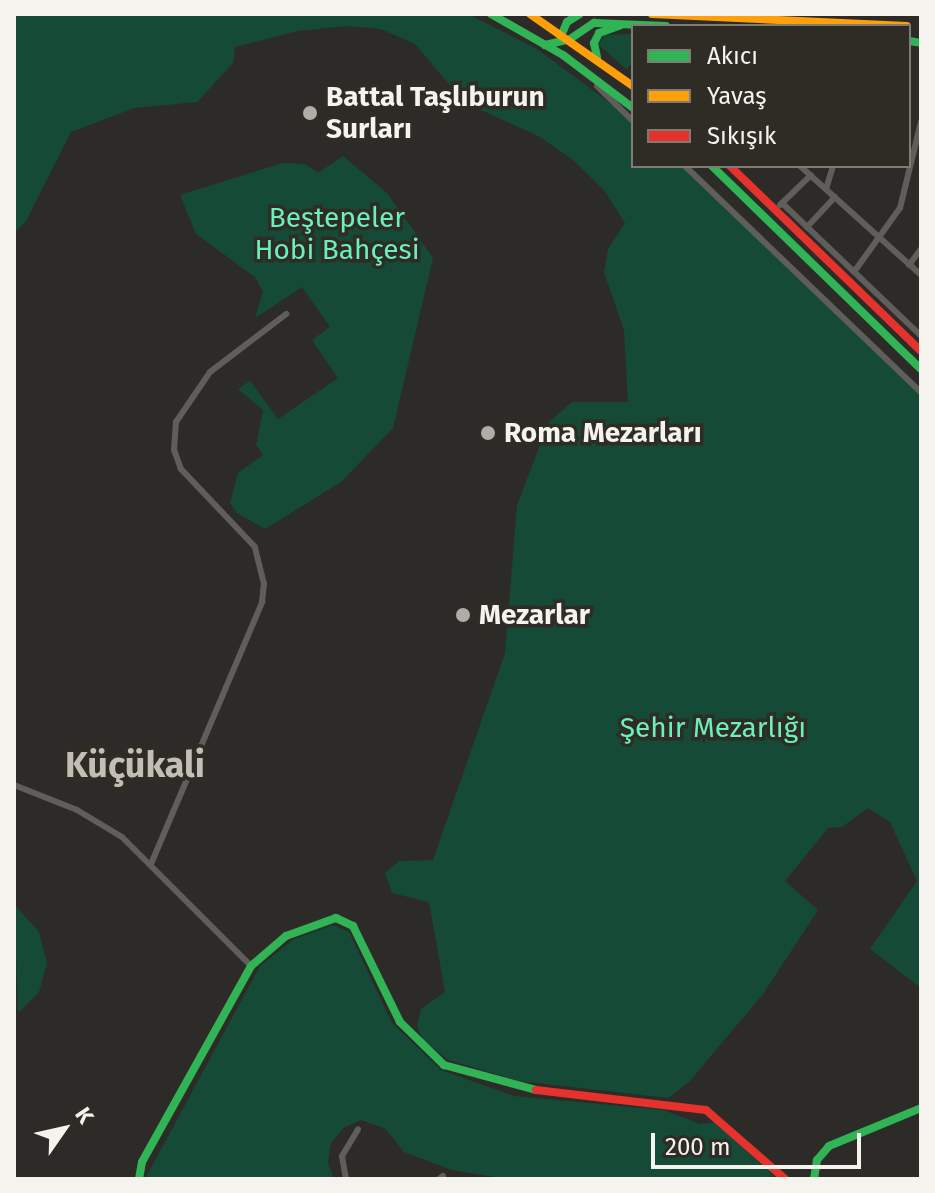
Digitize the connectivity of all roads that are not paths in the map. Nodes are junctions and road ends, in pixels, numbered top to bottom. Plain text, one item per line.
1 (491, 14) edge
2 (530, 14) edge
3 (580, 14) edge
4 (652, 14) edge
5 (742, 16) edge
6 (838, 20) edge
7 (854, 20) edge
8 (626, 23) junction
9 (639, 24) edge
10 (890, 24) edge
11 (564, 38) junction
12 (545, 45) junction
13 (563, 55) junction
14 (599, 59) junction
15 (631, 84) edge
16 (597, 86) junction
17 (631, 107) edge
18 (631, 119) edge
19 (921, 122) edge
20 (911, 163) edge
21 (687, 168) edge
22 (714, 168) edge
23 (733, 168) edge
24 (802, 168) edge
25 (832, 168) edge
26 (910, 168) edge
27 (811, 175) junction
28 (826, 189) junction
29 (835, 197) junction
30 (779, 207) junction
31 (807, 227) junction
32 (880, 238) junction
33 (921, 249) edge
34 (909, 265) junction
35 (854, 272) junction
36 (921, 275) edge
37 (286, 314) dead end
38 (921, 336) edge
39 (921, 351) edge
40 (921, 369) edge
41 (921, 392) edge
42 (14, 785) edge
43 (151, 864) junction
44 (251, 966) junction
45 (921, 1108) edge
46 (358, 1129) dead end
47 (139, 1179) edge
48 (346, 1179) edge
49 (785, 1179) edge
50 (814, 1179) edge

1 - 12 main road
2 - 11 main road
3 - 11 main road
4 - 5 main road
5 - 6 main road
6 - 7 main road
7 - 10 main road
8 - 9 main road
8 - 11 main road
8 - 14 main road
11 - 12 main road
11 - 13 main road
11 - 14 main road
12 - 13 main road
13 - 16 main road
14 - 15 main road
16 - 17 main road
16 - 18 street
19 - 20 street
21 - 41 street
22 - 40 main road
23 - 30 main road
24 - 27 street
25 - 28 street
26 - 32 street
27 - 28 street
27 - 30 street
28 - 29 street
29 - 31 street
29 - 32 street
30 - 31 street
30 - 39 main road
31 - 35 street
32 - 34 street
32 - 35 street
33 - 34 street
34 - 36 street
35 - 38 street
37 - 43 street
42 - 43 street
43 - 44 street
44 - 47 main road
44 - 49 main road
45 - 50 main road
46 - 48 street

